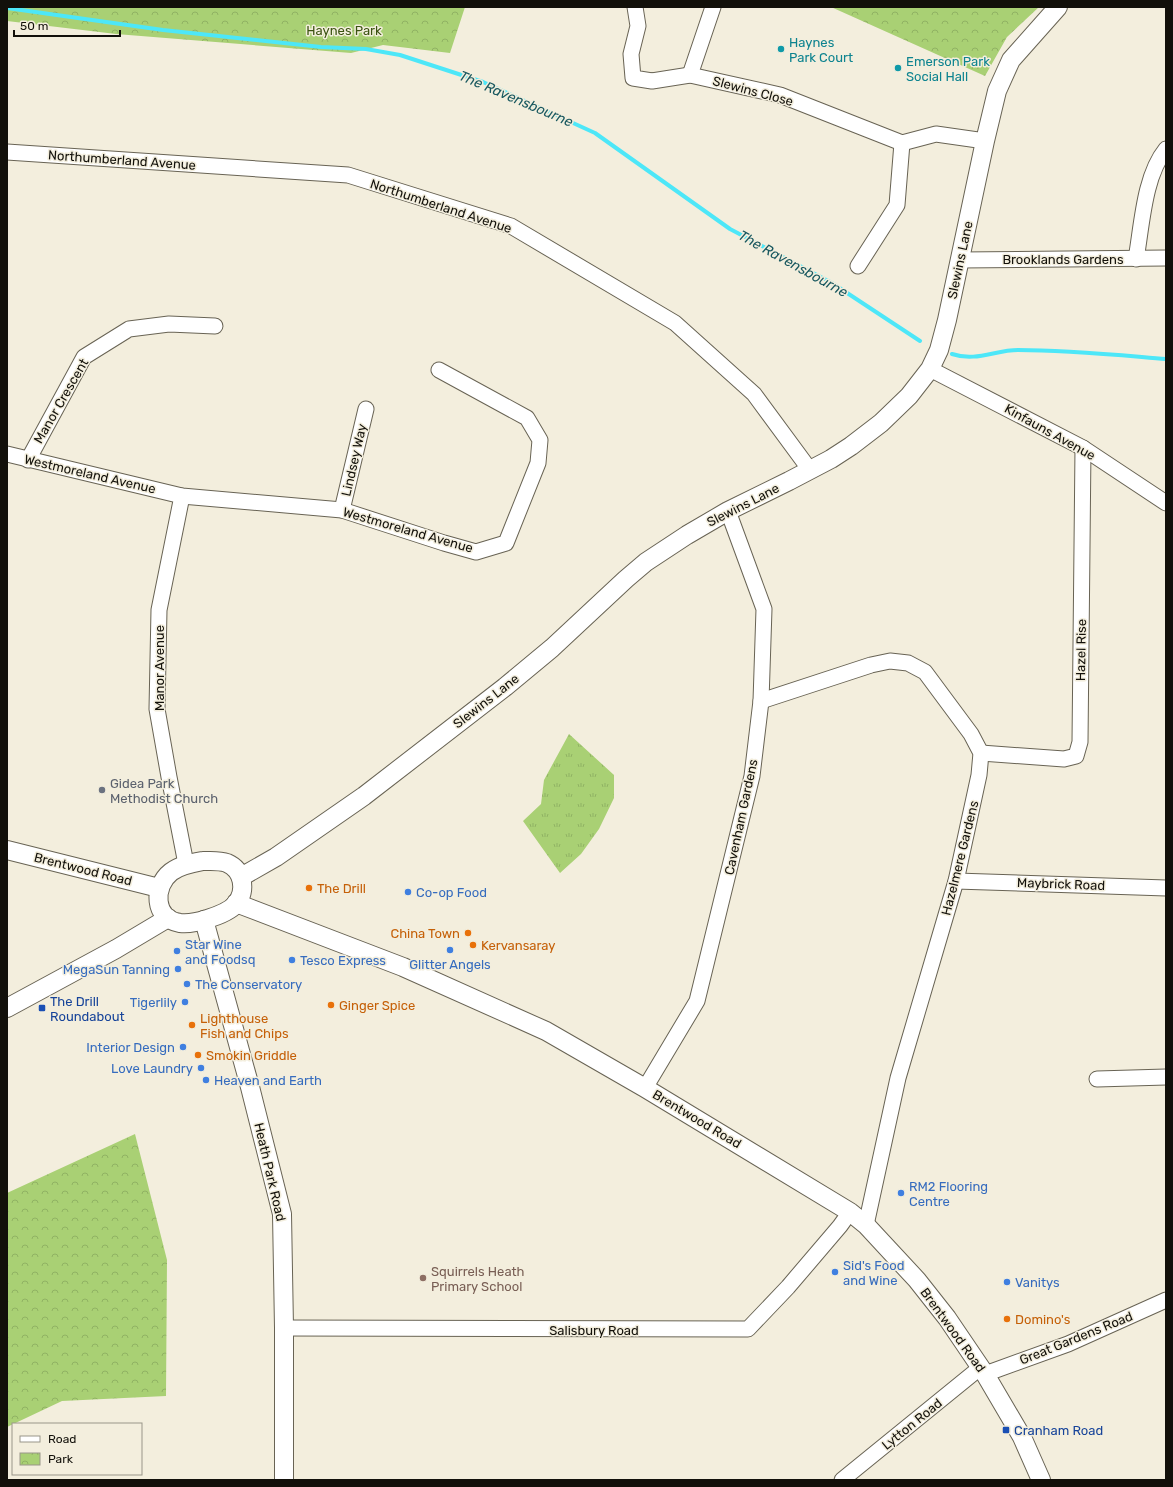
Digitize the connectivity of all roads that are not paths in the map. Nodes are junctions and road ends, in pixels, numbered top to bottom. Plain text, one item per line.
1 (635, 7) edge
2 (713, 7) edge
3 (1058, 7) edge
4 (690, 75) junction
5 (984, 141) junction
6 (902, 143) junction
7 (1166, 149) edge
8 (7, 152) edge
9 (1166, 258) edge
10 (1136, 259) junction
11 (960, 260) junction
12 (858, 266) dead end
13 (214, 326) dead end
14 (930, 368) junction
15 (439, 370) dead end
16 (366, 409) dead end
17 (1083, 448) junction
18 (7, 454) edge
19 (28, 460) junction
20 (810, 470) junction
21 (182, 496) junction
22 (1166, 503) edge
23 (342, 510) junction
24 (728, 511) junction
25 (761, 701) junction
26 (980, 753) junction
27 (7, 850) edge
28 (186, 864) junction
29 (241, 877) junction
30 (956, 881) junction
31 (159, 888) junction
32 (1166, 888) edge
33 (236, 903) junction
34 (168, 918) junction
35 (204, 920) junction
36 (7, 1008) edge
37 (1166, 1077) edge
38 (1097, 1079) dead end
39 (645, 1088) junction
40 (850, 1212) junction
41 (866, 1225) junction
42 (1166, 1300) edge
43 (284, 1328) junction
44 (983, 1370) junction
45 (284, 1480) edge
46 (842, 1480) edge
47 (1041, 1480) edge

1 - 4 street, Slewins Close
2 - 4 street
3 - 5 street, Slewins Lane
4 - 6 street, Slewins Close
5 - 6 street
5 - 11 street, Slewins Lane
6 - 12 street
7 - 10 street
8 - 20 street, Northumberland Avenue
9 - 10 street, Brooklands Gardens
10 - 11 street, Brooklands Gardens
11 - 14 street, Slewins Lane
13 - 19 street, Manor Crescent
14 - 17 street, Kinfauns Avenue
14 - 20 street, Slewins Lane
15 - 23 street, Westmoreland Avenue
16 - 23 street, Lindsey Way
17 - 22 street, Kinfauns Avenue
17 - 26 street, Hazel Rise
18 - 19 street, Westmoreland Avenue
19 - 21 street, Westmoreland Avenue
20 - 24 street, Slewins Lane
21 - 23 street, Westmoreland Avenue
21 - 28 street, Manor Avenue
24 - 25 street, Cavenham Gardens
24 - 29 street, Slewins Lane
25 - 26 street, Hazelmere Gardens
25 - 39 street, Cavenham Gardens
26 - 30 street, Hazelmere Gardens
27 - 31 street, Brentwood Road
28 - 29 street
28 - 31 street
29 - 33 street
30 - 32 street, Maybrick Road
30 - 41 street, Hazelmere Gardens
31 - 34 street
33 - 35 street
33 - 39 street, Brentwood Road
34 - 35 street
34 - 36 street
35 - 43 street, Heath Park Road
37 - 38 street
39 - 40 street, Brentwood Road
40 - 41 street, Brentwood Road
40 - 43 street, Salisbury Road
41 - 44 street, Brentwood Road
42 - 44 street, Great Gardens Road
43 - 45 street, Heath Park Road
44 - 46 street, Lytton Road
44 - 47 street, Brentwood Road

